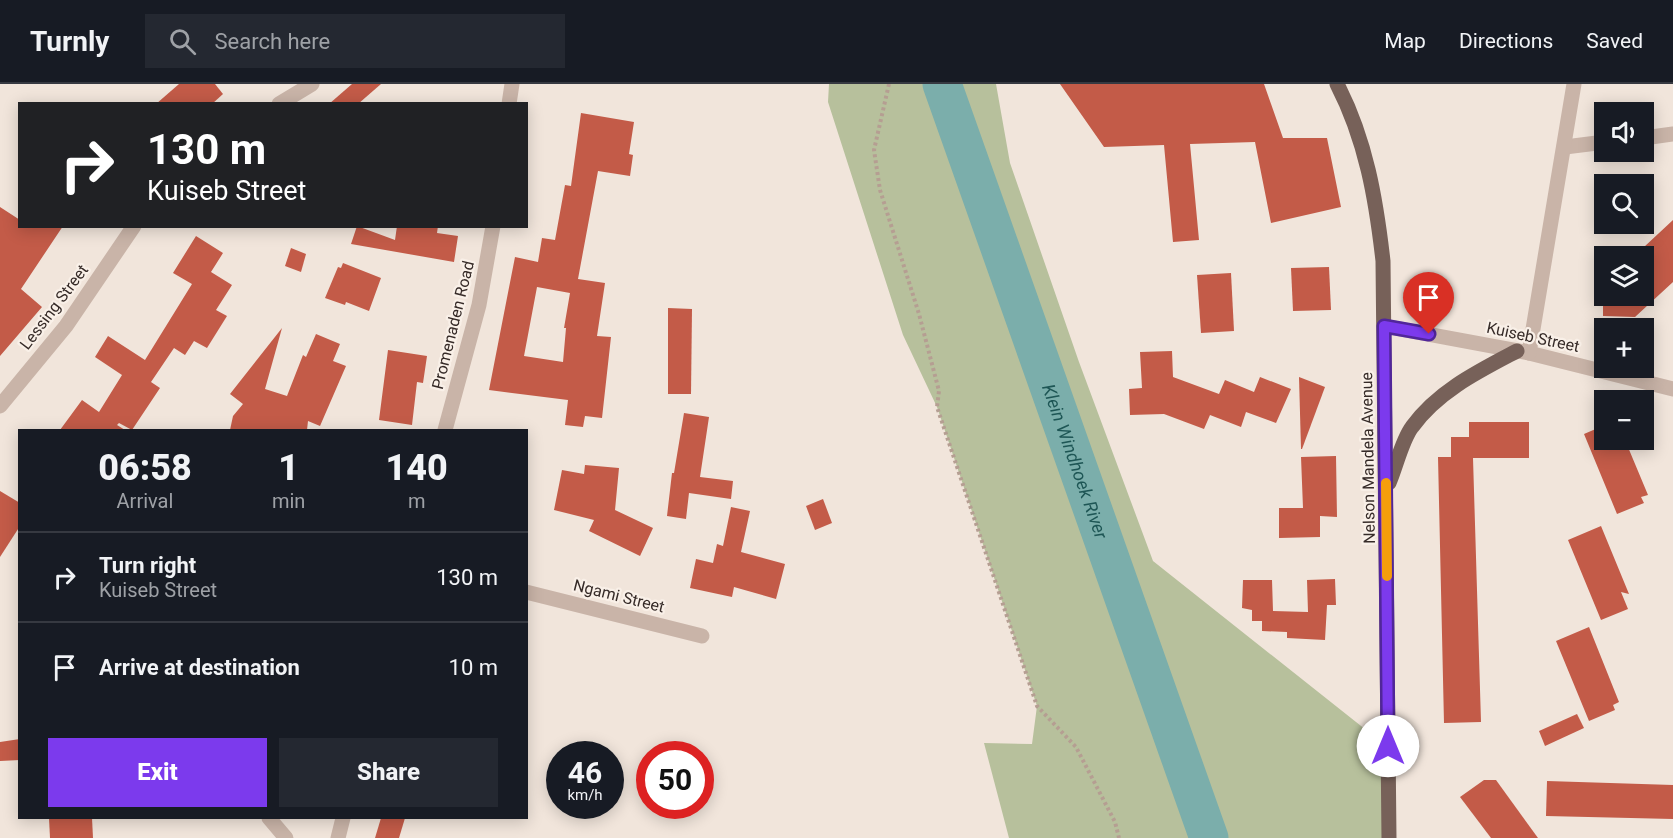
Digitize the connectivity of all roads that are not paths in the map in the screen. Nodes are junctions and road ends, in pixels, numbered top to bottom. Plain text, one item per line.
1 (312, 84) edge
2 (512, 84) edge
3 (1337, 84) edge
4 (1574, 84) edge
5 (282, 102) edge
6 (509, 102) edge
7 (1673, 134) edge
8 (1654, 137) edge
9 (1594, 143) edge
10 (1565, 147) junction
11 (133, 228) edge
12 (493, 228) edge
13 (1384, 326) junction
14 (1523, 352) junction
15 (1673, 389) edge
16 (0, 406) edge
17 (445, 429) edge
18 (1386, 491) junction
19 (528, 592) edge
20 (702, 636) dead end
21 (270, 819) edge
22 (343, 819) edge
23 (286, 838) edge
24 (338, 838) edge
25 (1389, 838) edge

1 - 5 street
2 - 6 street
3 - 13 main road, Nelson Mandela Avenue
4 - 10 street
7 - 8 street
9 - 10 street
10 - 14 street
11 - 16 street, Lessing Street
12 - 17 street, Promenaden Road
13 - 14 street, Kuiseb Street
13 - 18 main road, Nelson Mandela Avenue
14 - 15 street, Kuiseb Street
14 - 18 main road
18 - 25 main road, Nelson Mandela Avenue
19 - 20 street, Ngami Street
21 - 23 street
22 - 24 street

